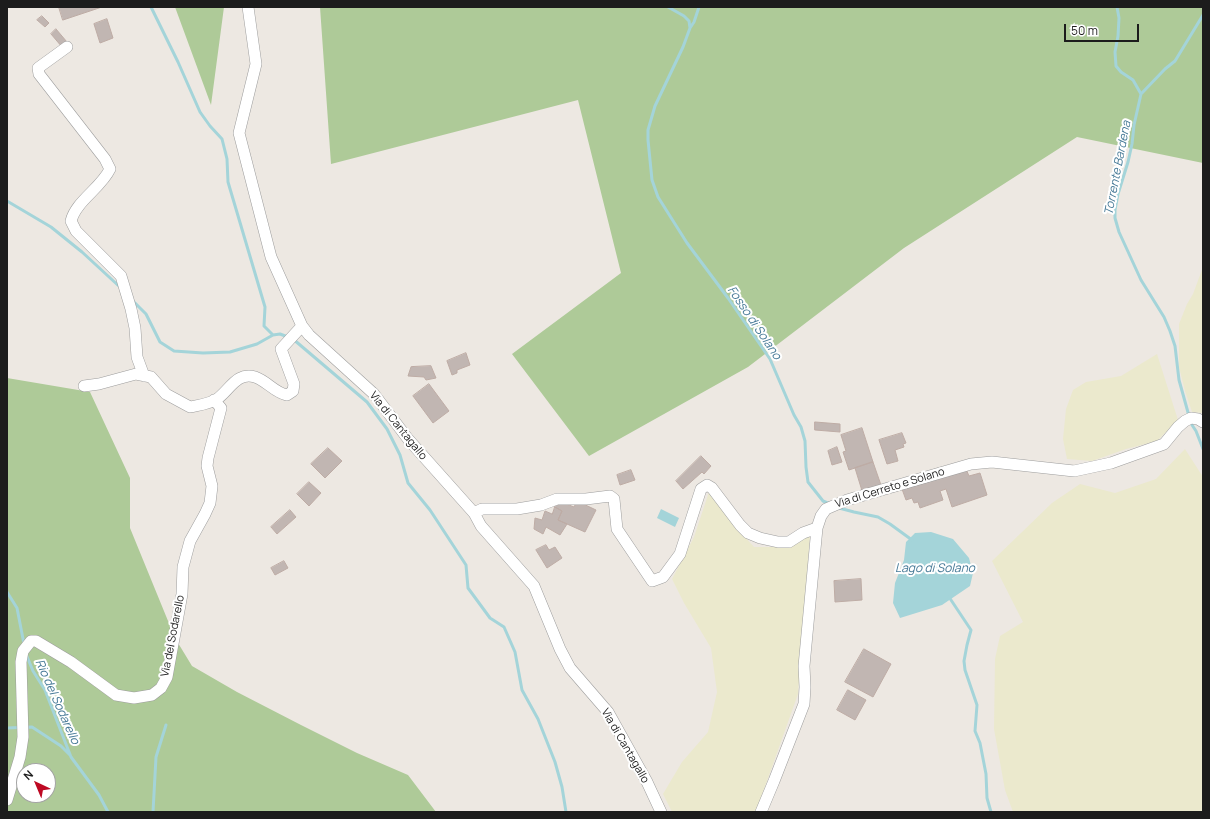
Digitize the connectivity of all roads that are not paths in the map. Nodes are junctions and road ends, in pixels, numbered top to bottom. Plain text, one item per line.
1 (248, 7) edge
2 (67, 47) dead end
3 (302, 326) junction
4 (144, 376) junction
5 (84, 386) dead end
6 (214, 400) junction
7 (1203, 422) edge
8 (474, 513) junction
9 (817, 528) junction
10 (7, 800) edge
11 (661, 812) edge
12 (761, 812) edge

1 - 3 street, Via di Cantagallo
2 - 4 street
3 - 6 street
3 - 8 street, Via di Cantagallo
4 - 5 street
4 - 6 street
6 - 10 street, Via del Sodarello
7 - 9 street, Via di Cerreto e Solano
8 - 9 street
8 - 11 street, Via di Cantagallo
9 - 12 street, Via di Cerreto e Solano

